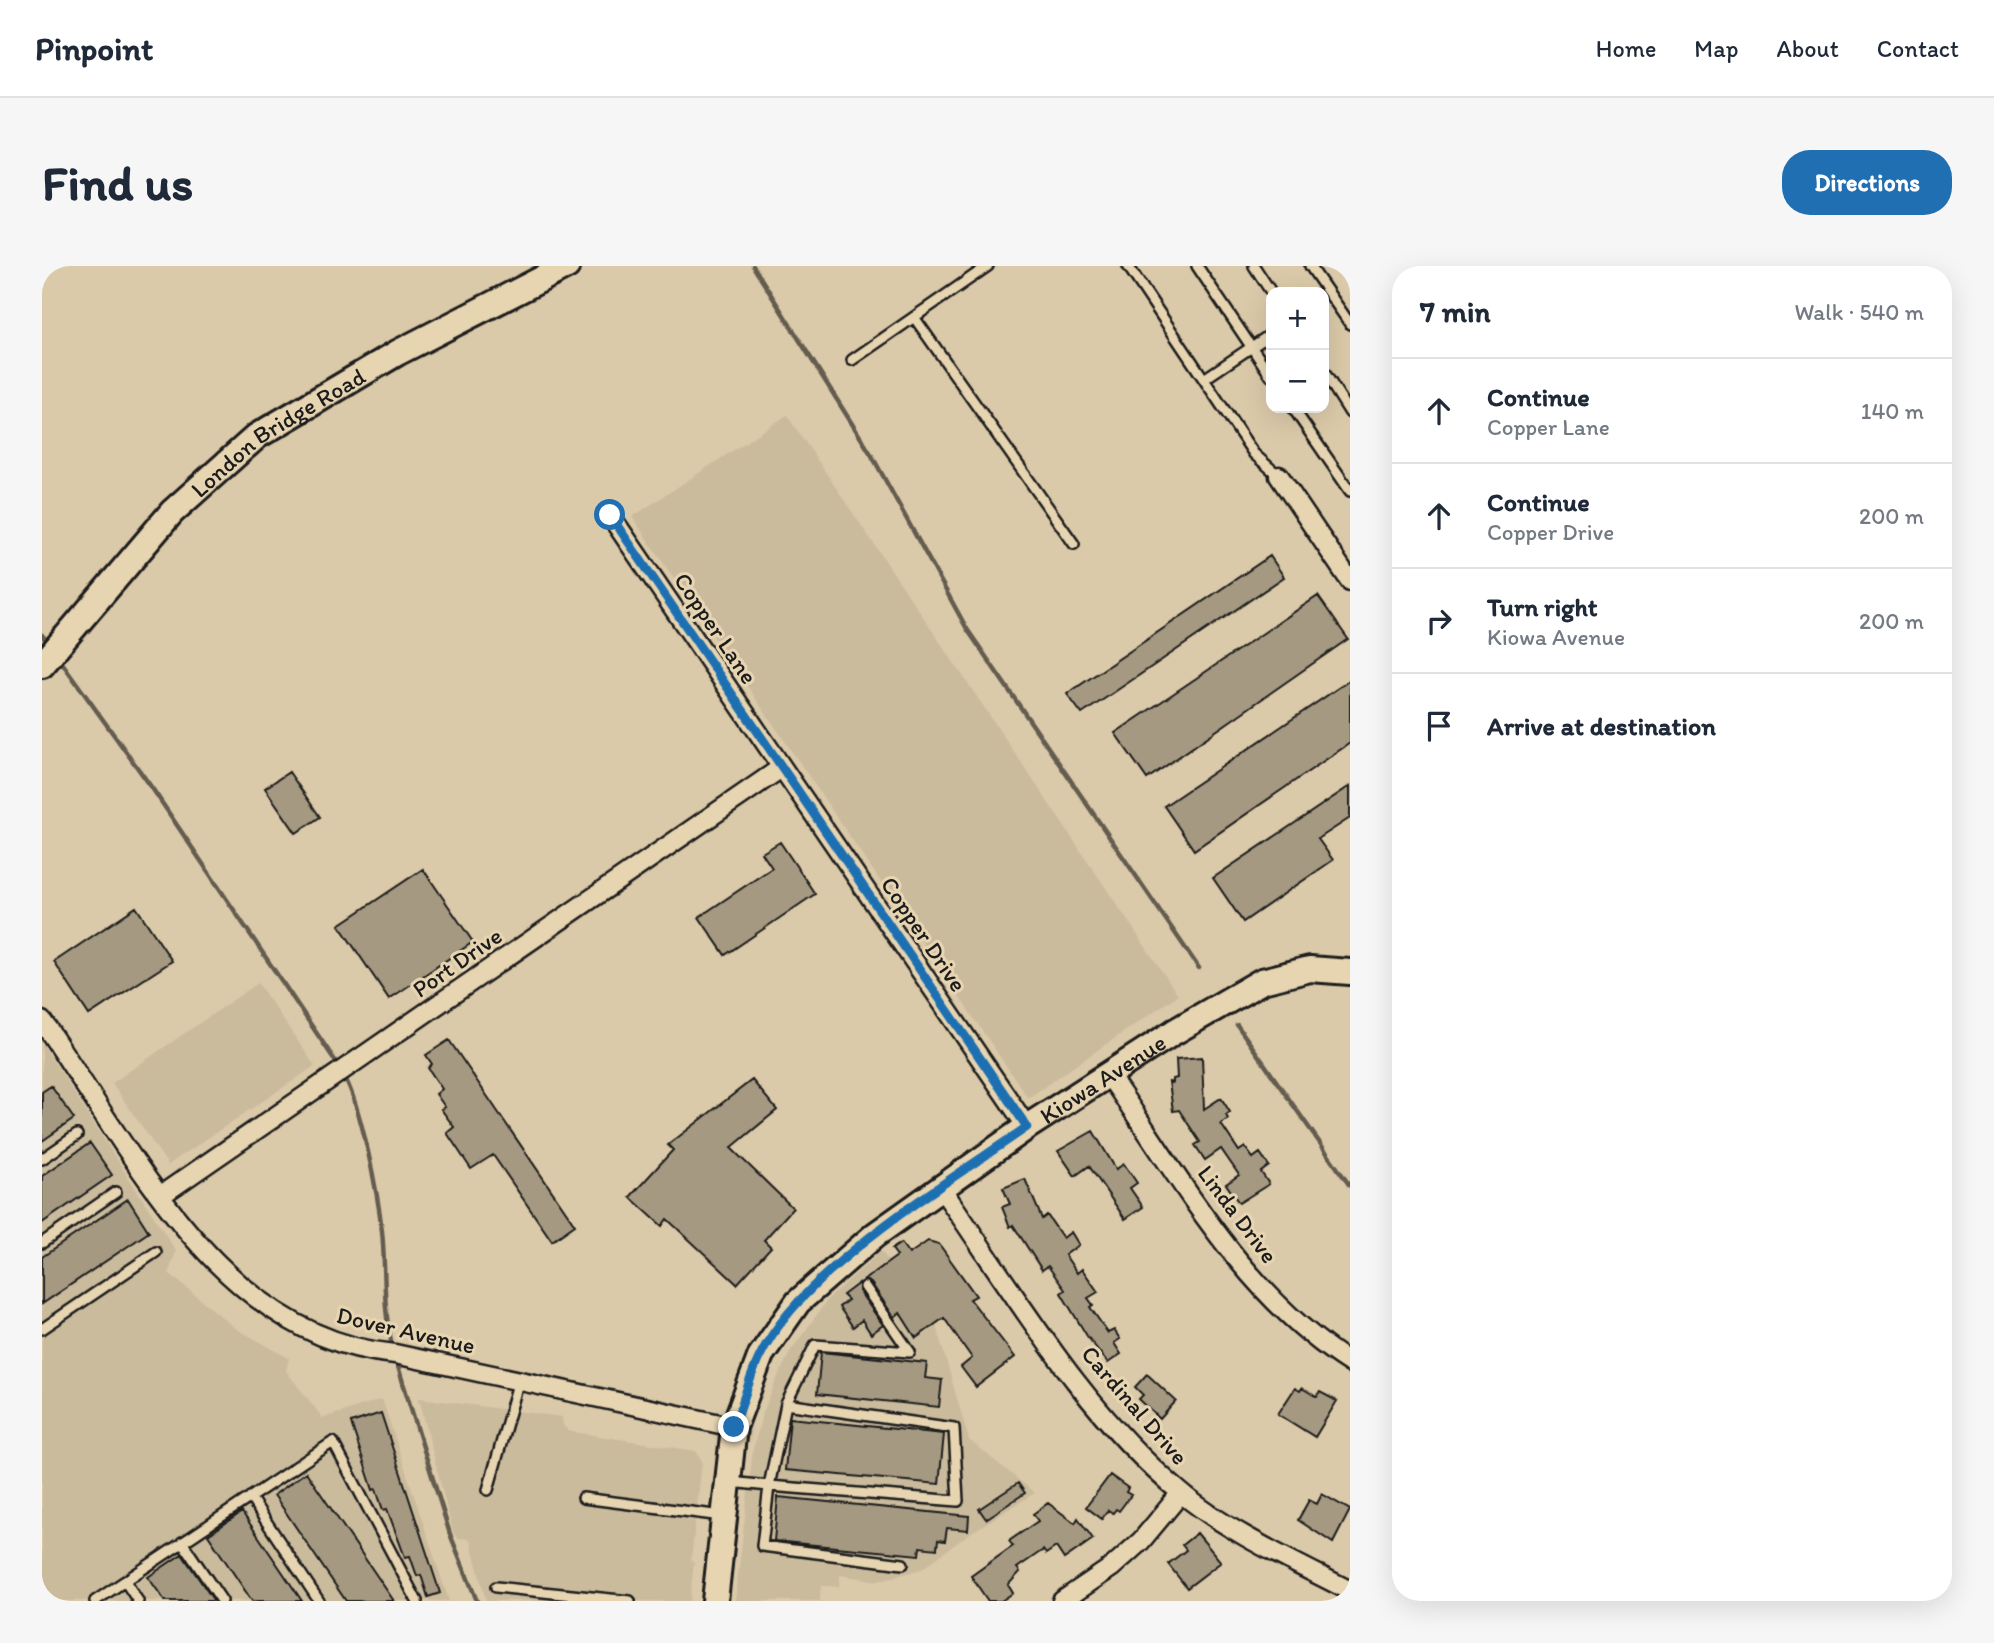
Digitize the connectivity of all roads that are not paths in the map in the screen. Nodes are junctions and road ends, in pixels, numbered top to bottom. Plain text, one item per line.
1 (567, 266) edge
2 (988, 266) edge
3 (1128, 266) edge
4 (1197, 266) edge
5 (1254, 266) edge
6 (1310, 266) edge
7 (1269, 287) edge
8 (1322, 287) edge
9 (1329, 299) edge
10 (914, 317) junction
11 (1350, 324) edge
12 (1266, 337) edge
13 (1252, 347) junction
14 (852, 360) dead end
15 (1266, 368) edge
16 (1204, 379) junction
17 (1329, 380) edge
18 (1296, 413) edge
19 (1350, 413) edge
20 (1279, 475) joint
21 (1350, 491) edge
22 (610, 515) dead end
23 (1074, 544) dead end
24 (1350, 581) edge
25 (42, 665) edge
26 (781, 768) junction
27 (1350, 972) edge
28 (42, 1021) edge
29 (1108, 1074) junction
30 (1027, 1127) junction
31 (77, 1135) dead end
32 (42, 1159) edge
33 (941, 1188) junction
34 (116, 1192) dead end
35 (160, 1196) junction
36 (42, 1243) edge
37 (156, 1252) dead end
38 (865, 1287) dead end
39 (42, 1329) edge
40 (1350, 1363) edge
41 (519, 1380) junction
42 (786, 1404) junction
43 (734, 1427) junction
44 (728, 1482) junction
45 (769, 1486) junction
46 (488, 1490) dead end
47 (1181, 1493) junction
48 (250, 1497) junction
49 (583, 1498) dead end
50 (724, 1516) junction
51 (183, 1542) junction
52 (903, 1564) dead end
53 (125, 1581) junction
54 (496, 1587) dead end
55 (1350, 1591) edge
56 (94, 1601) edge
57 (138, 1601) edge
58 (222, 1601) edge
59 (319, 1601) edge
60 (417, 1601) edge
61 (630, 1601) edge
62 (715, 1601) edge
63 (1062, 1601) edge

1 - 25 street, London Bridge Road
2 - 10 lane
3 - 16 lane
4 - 13 lane
5 - 7 lane
6 - 8 lane
9 - 11 lane
10 - 14 lane
10 - 23 lane
12 - 13 lane
13 - 15 lane
13 - 16 lane
16 - 20 lane
17 - 19 lane
18 - 21 lane
20 - 24 street
22 - 26 street, Copper Lane
26 - 30 street, Copper Drive
26 - 35 street, Port Drive
27 - 29 street, Kiowa Avenue
28 - 35 street, Dover Avenue
29 - 30 street, Kiowa Avenue
29 - 40 street, Linda Drive
30 - 33 street, Kiowa Avenue
31 - 32 lane
33 - 43 street, Kiowa Avenue
33 - 47 street, Cardinal Drive
34 - 36 lane
35 - 41 street, Dover Avenue
37 - 39 lane
38 - 42 lane
41 - 43 street, Dover Avenue
41 - 46 lane
42 - 45 lane
42 - 45 lane
43 - 44 street, Kiowa Avenue
44 - 45 lane
44 - 50 street, Kiowa Avenue
45 - 52 lane
47 - 55 street, Cardinal Drive
47 - 63 street
48 - 51 lane
48 - 59 lane
48 - 60 lane
49 - 50 lane
50 - 62 street, Kiowa Avenue
51 - 53 lane
51 - 58 lane
53 - 56 lane
53 - 57 lane
54 - 61 lane

